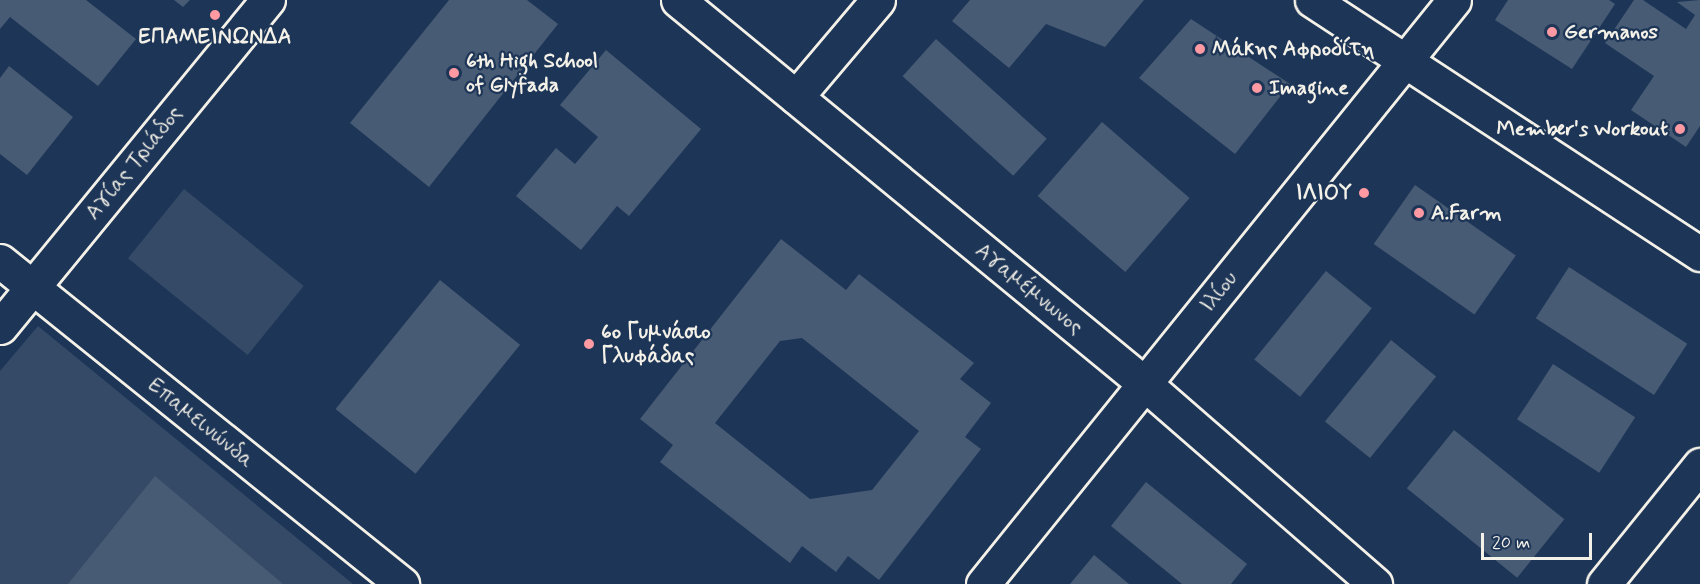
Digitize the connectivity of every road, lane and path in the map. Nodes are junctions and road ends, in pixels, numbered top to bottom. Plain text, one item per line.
1 (268, 0) edge
2 (678, 0) edge
3 (878, 0) edge
4 (1312, 0) edge
5 (1454, 0) edge
6 (1405, 61) junction
7 (796, 97) junction
8 (1700, 254) edge
9 (0, 261) edge
10 (33, 287) junction
11 (0, 327) edge
12 (1145, 384) junction
13 (1700, 465) edge
14 (400, 584) edge
15 (983, 584) edge
16 (1375, 584) edge
17 (1604, 584) edge

1 - 10 street, Αγίας Τριάδος
2 - 7 street, Αγαμέμνωνος
3 - 7 street
4 - 6 street
5 - 6 street, Ιλίου
6 - 8 street
6 - 12 street, Ιλίου
7 - 12 street, Αγαμέμνωνος
9 - 10 street, Επαμεινώνδα
10 - 11 street, Αγίας Τριάδος
10 - 14 street, Επαμεινώνδα
12 - 15 street, Ιλίου
12 - 16 street, Αγαμέμνωνος
13 - 17 street

